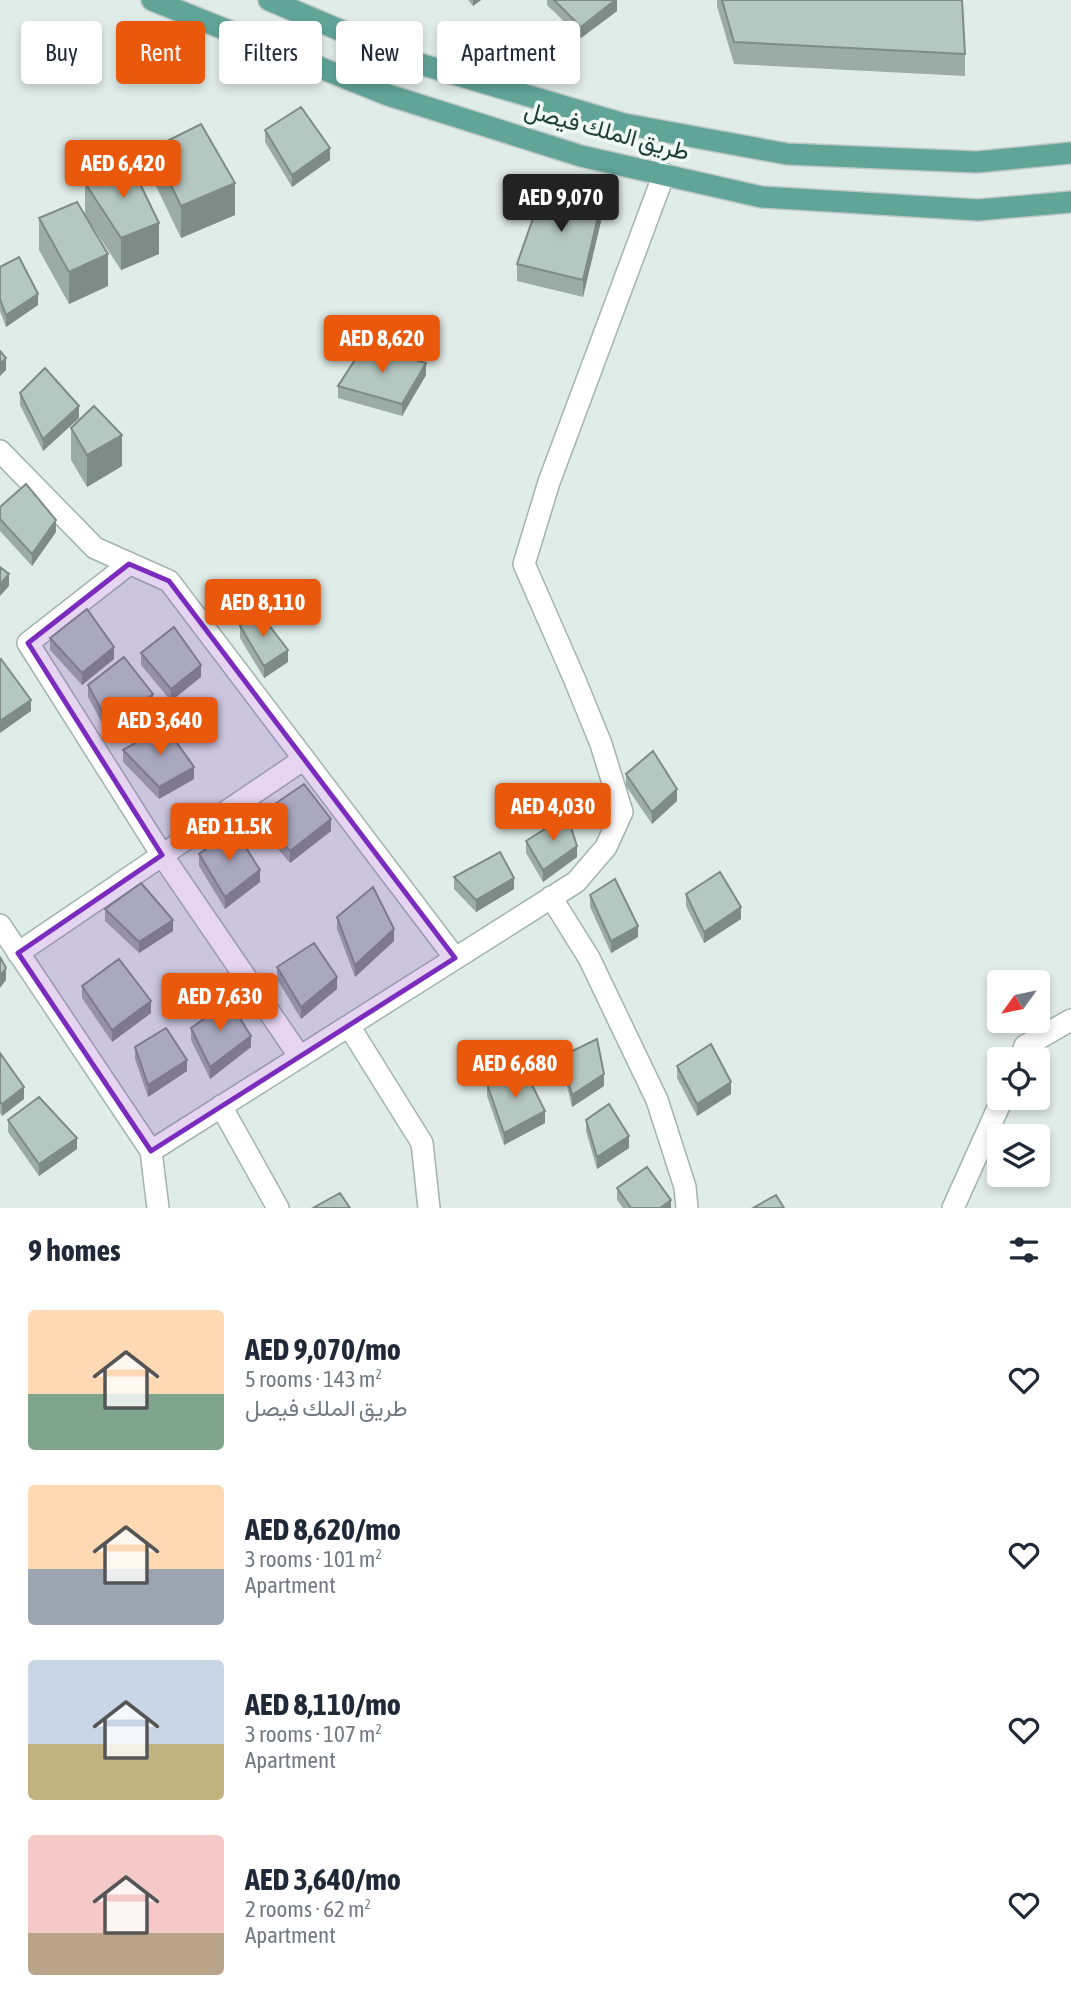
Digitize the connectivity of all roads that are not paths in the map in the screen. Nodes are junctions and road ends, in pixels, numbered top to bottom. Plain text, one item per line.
1 (152, 0) edge
2 (272, 1) edge
3 (1071, 153) edge
4 (664, 174) junction
5 (1071, 202) edge
6 (0, 451) edge
7 (130, 564) junction
8 (304, 759) junction
9 (162, 855) junction
10 (551, 897) junction
11 (0, 925) edge
12 (18, 953) junction
13 (455, 958) junction
14 (1071, 1020) edge
15 (349, 1026) junction
16 (1026, 1047) edge
17 (300, 1057) junction
18 (221, 1106) junction
19 (997, 1110) edge
20 (151, 1151) junction
21 (158, 1208) edge
22 (278, 1208) edge
23 (429, 1208) edge
24 (687, 1208) edge
25 (953, 1208) edge

1 - 4 main road, طريق الملك فيصل
2 - 3 main road, طريق الملك فيصل
4 - 5 main road, طريق الملك فيصل
4 - 10 street
6 - 7 street
7 - 8 street
7 - 9 street
8 - 9 street
8 - 13 street
9 - 12 street
9 - 17 street
10 - 13 street
10 - 24 street
11 - 12 street
12 - 20 street
13 - 15 street
14 - 16 street
15 - 17 street
15 - 23 street
17 - 18 street
18 - 20 street
18 - 22 street
19 - 25 street
20 - 21 street

